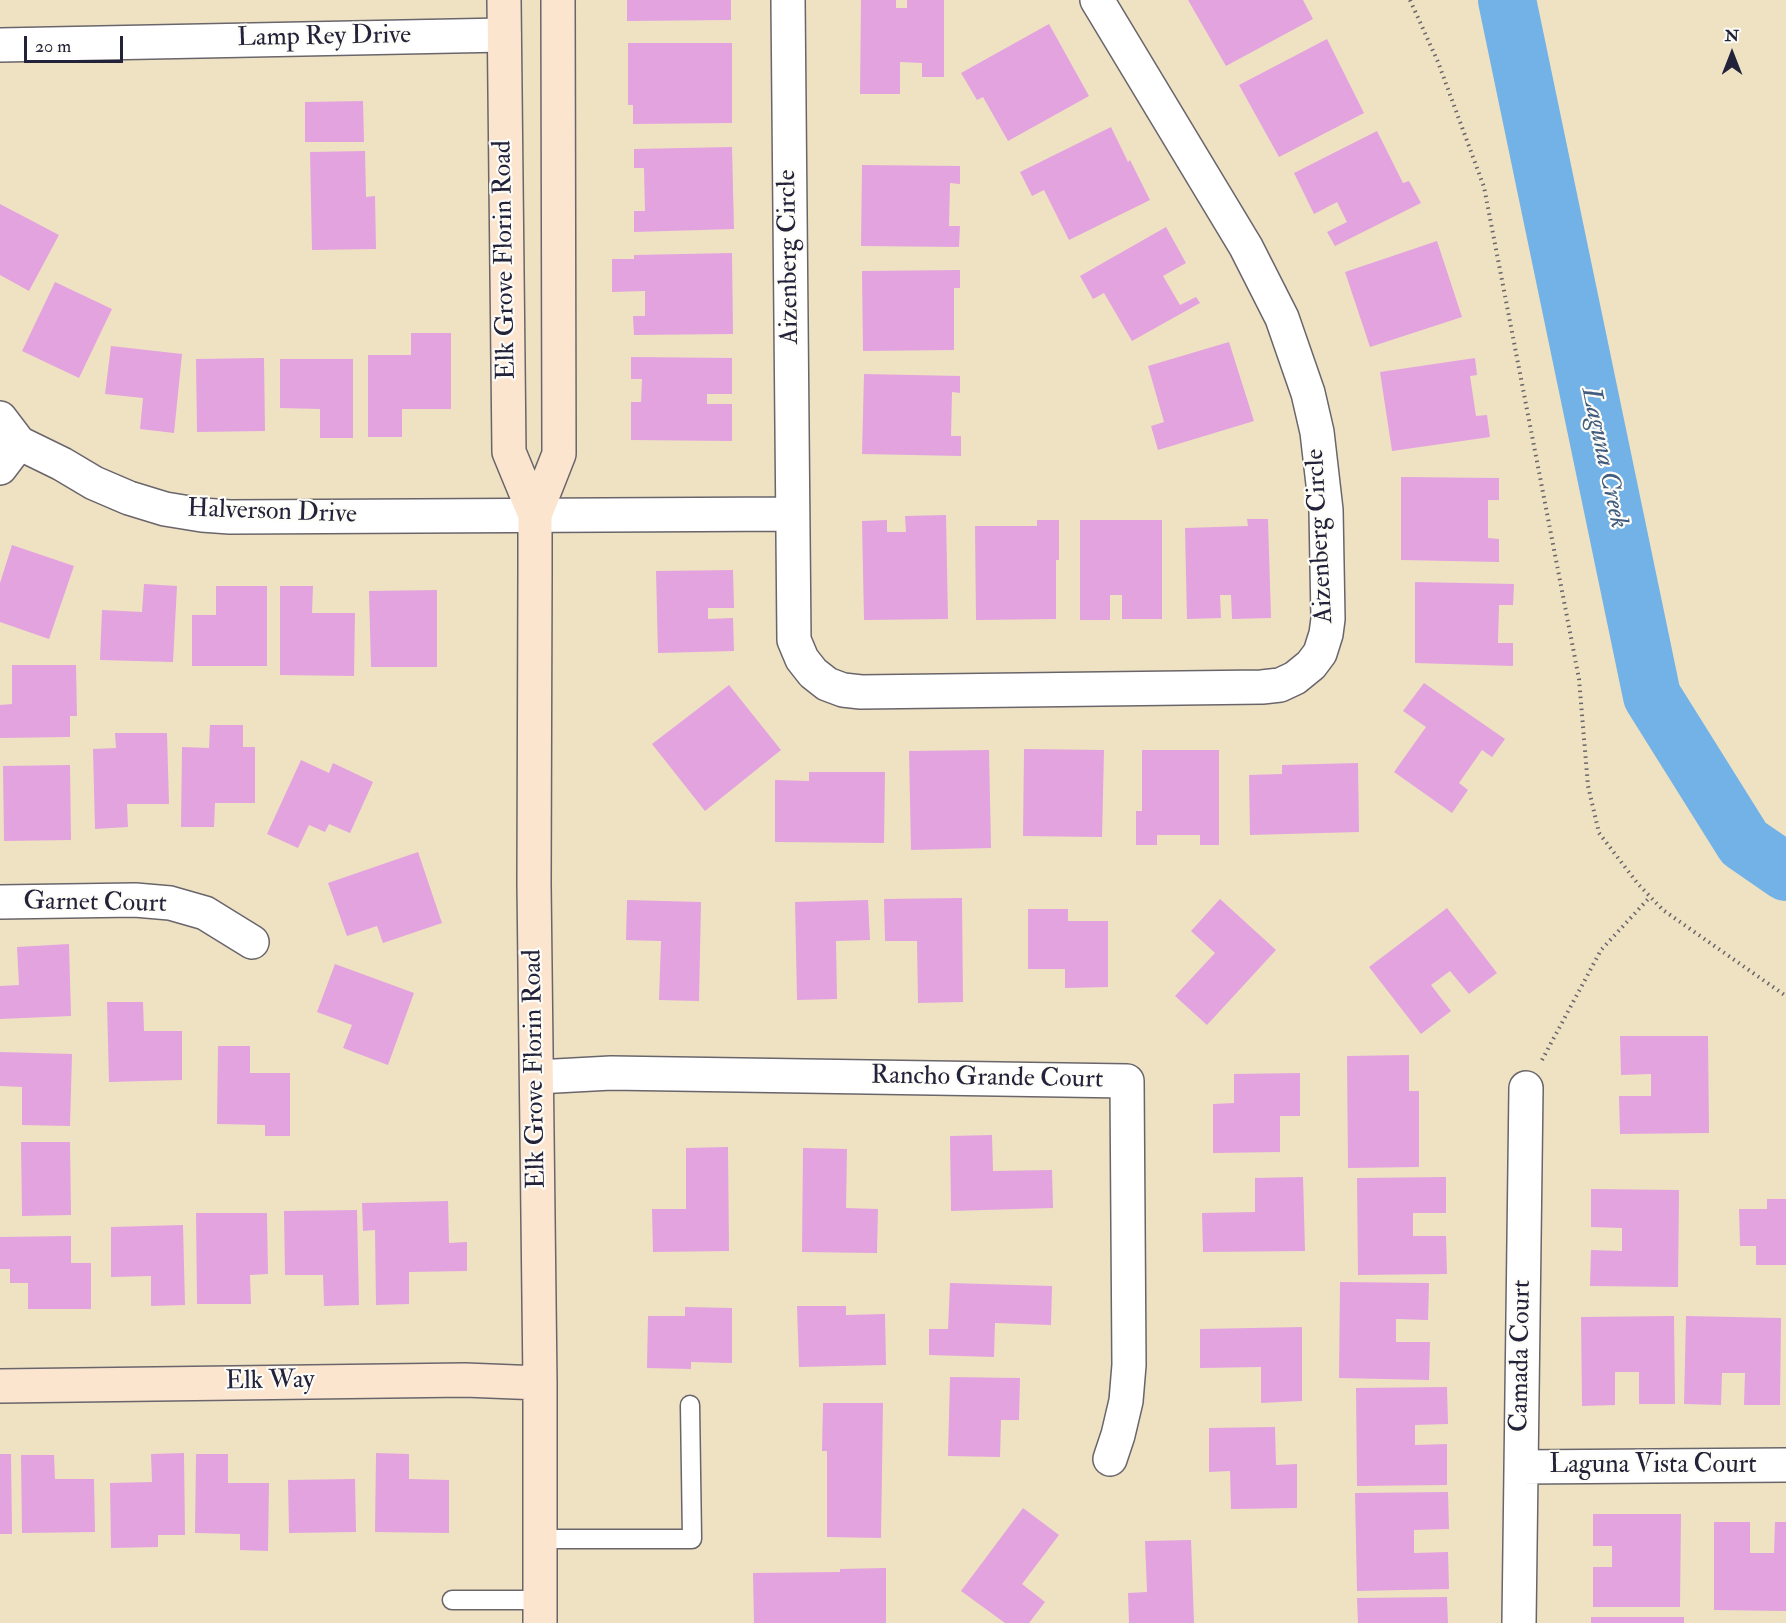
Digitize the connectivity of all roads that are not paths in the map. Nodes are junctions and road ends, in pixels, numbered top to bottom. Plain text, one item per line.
1 (504, 0) edge
2 (558, 0) edge
3 (788, 0) edge
4 (1097, 0) edge
5 (504, 35) junction
6 (0, 45) edge
7 (6, 443) edge
8 (792, 514) junction
9 (536, 515) junction
10 (0, 902) edge
11 (252, 942) dead end
12 (537, 1077) junction
13 (1526, 1088) dead end
14 (540, 1383) junction
15 (0, 1386) edge
16 (690, 1405) dead end
17 (1110, 1460) dead end
18 (1786, 1465) edge
19 (1521, 1467) junction
20 (540, 1539) junction
21 (452, 1600) dead end
22 (540, 1611) edge
23 (1519, 1623) edge

1 - 5 main road, Elk Grove Florin Road
2 - 9 main road, Elk Grove Florin Road
3 - 8 street, Aizenberg Circle
4 - 8 street, Aizenberg Circle
5 - 6 street, Lamp Rey Drive
5 - 9 main road, Elk Grove Florin Road
7 - 9 street, Halverson Drive
8 - 9 street
9 - 12 main road, Elk Grove Florin Road
10 - 11 street, Garnet Court
12 - 14 main road, Elk Grove Florin Road
12 - 17 street, Rancho Grande Court
13 - 19 street, Camada Court
14 - 15 main road, Elk Way
14 - 20 main road, Elk Grove Florin Road
16 - 20 lane
18 - 19 street, Laguna Vista Court
19 - 23 street, Camada Court
20 - 22 main road, Elk Grove Florin Road
21 - 22 lane

